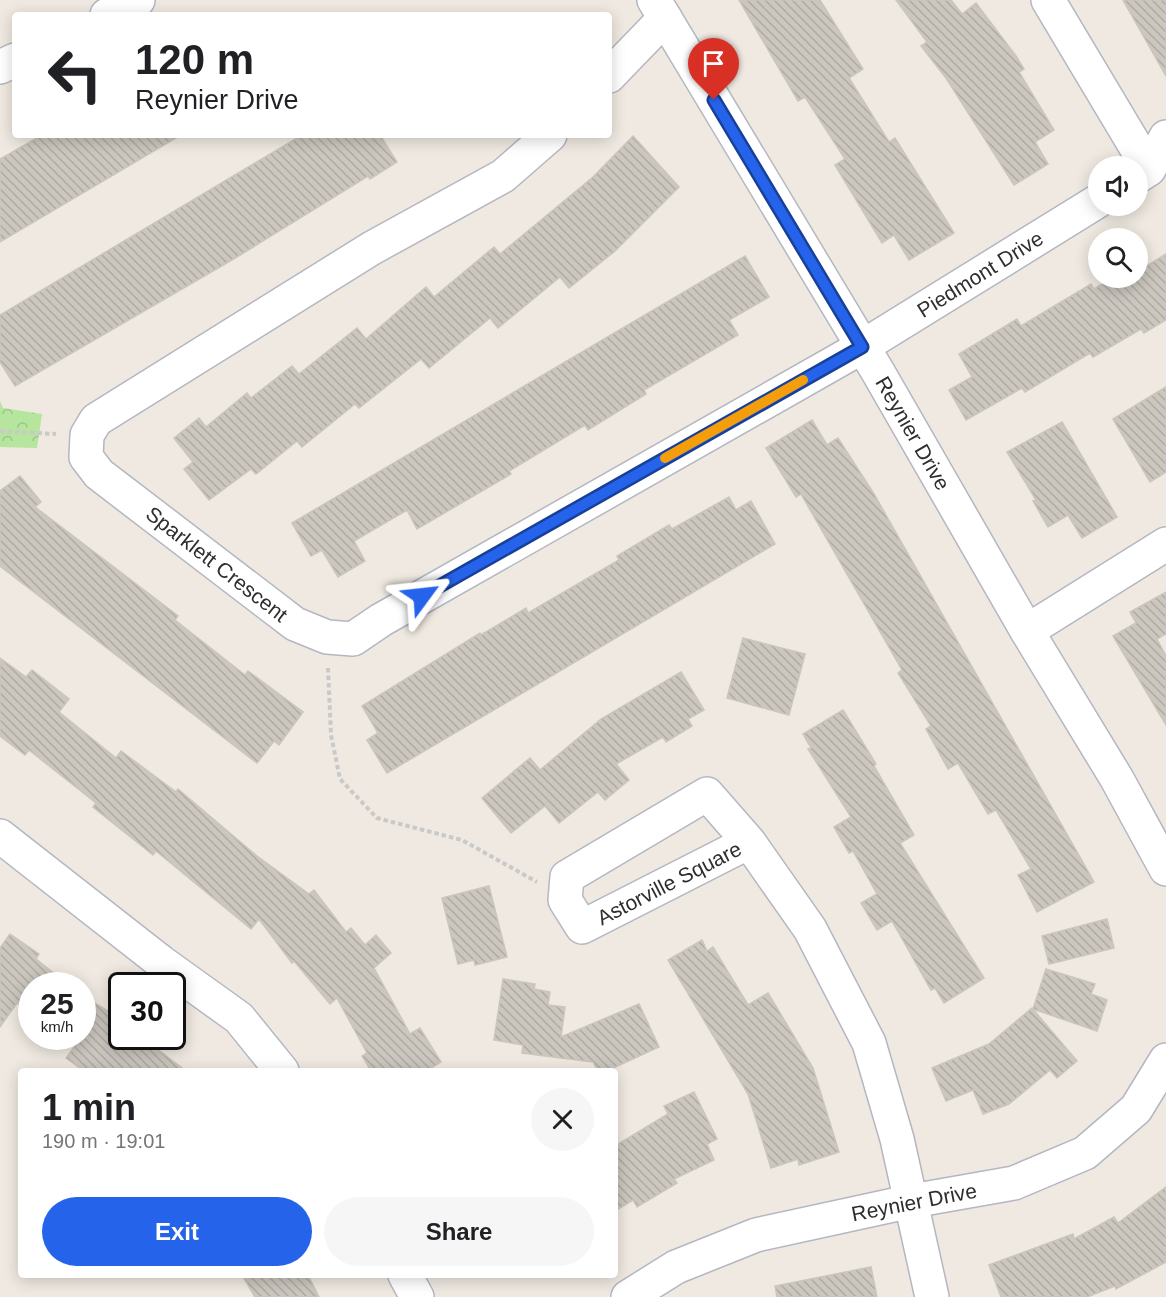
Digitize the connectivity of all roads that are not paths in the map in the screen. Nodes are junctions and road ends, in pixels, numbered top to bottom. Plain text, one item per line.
1 (138, 0) edge
2 (1048, 0) edge
3 (659, 9) edge
4 (113, 12) edge
5 (612, 72) edge
6 (1166, 137) edge
7 (546, 138) edge
8 (1151, 173) edge
9 (1088, 207) edge
10 (862, 347) junction
11 (1166, 544) edge
12 (1027, 631) junction
13 (0, 836) edge
14 (749, 842) junction
15 (1166, 869) edge
16 (1166, 1060) edge
17 (280, 1068) edge
18 (912, 1201) junction
19 (407, 1278) edge
20 (417, 1297) edge
21 (628, 1297) edge
22 (932, 1297) edge

1 - 4 street
2 - 8 street
3 - 5 street
3 - 10 street, Reynier Drive
6 - 8 street
7 - 10 street, Sparklett Crescent
9 - 10 street, Piedmont Drive
10 - 12 street, Reynier Drive
11 - 12 street
12 - 15 street, Reynier Drive
13 - 17 street
14 - 14 street, Astorville Square
14 - 18 street, Astorville Square
16 - 18 street, Reynier Drive
18 - 21 street, Reynier Drive
18 - 22 street, Astorville Square
19 - 20 street

